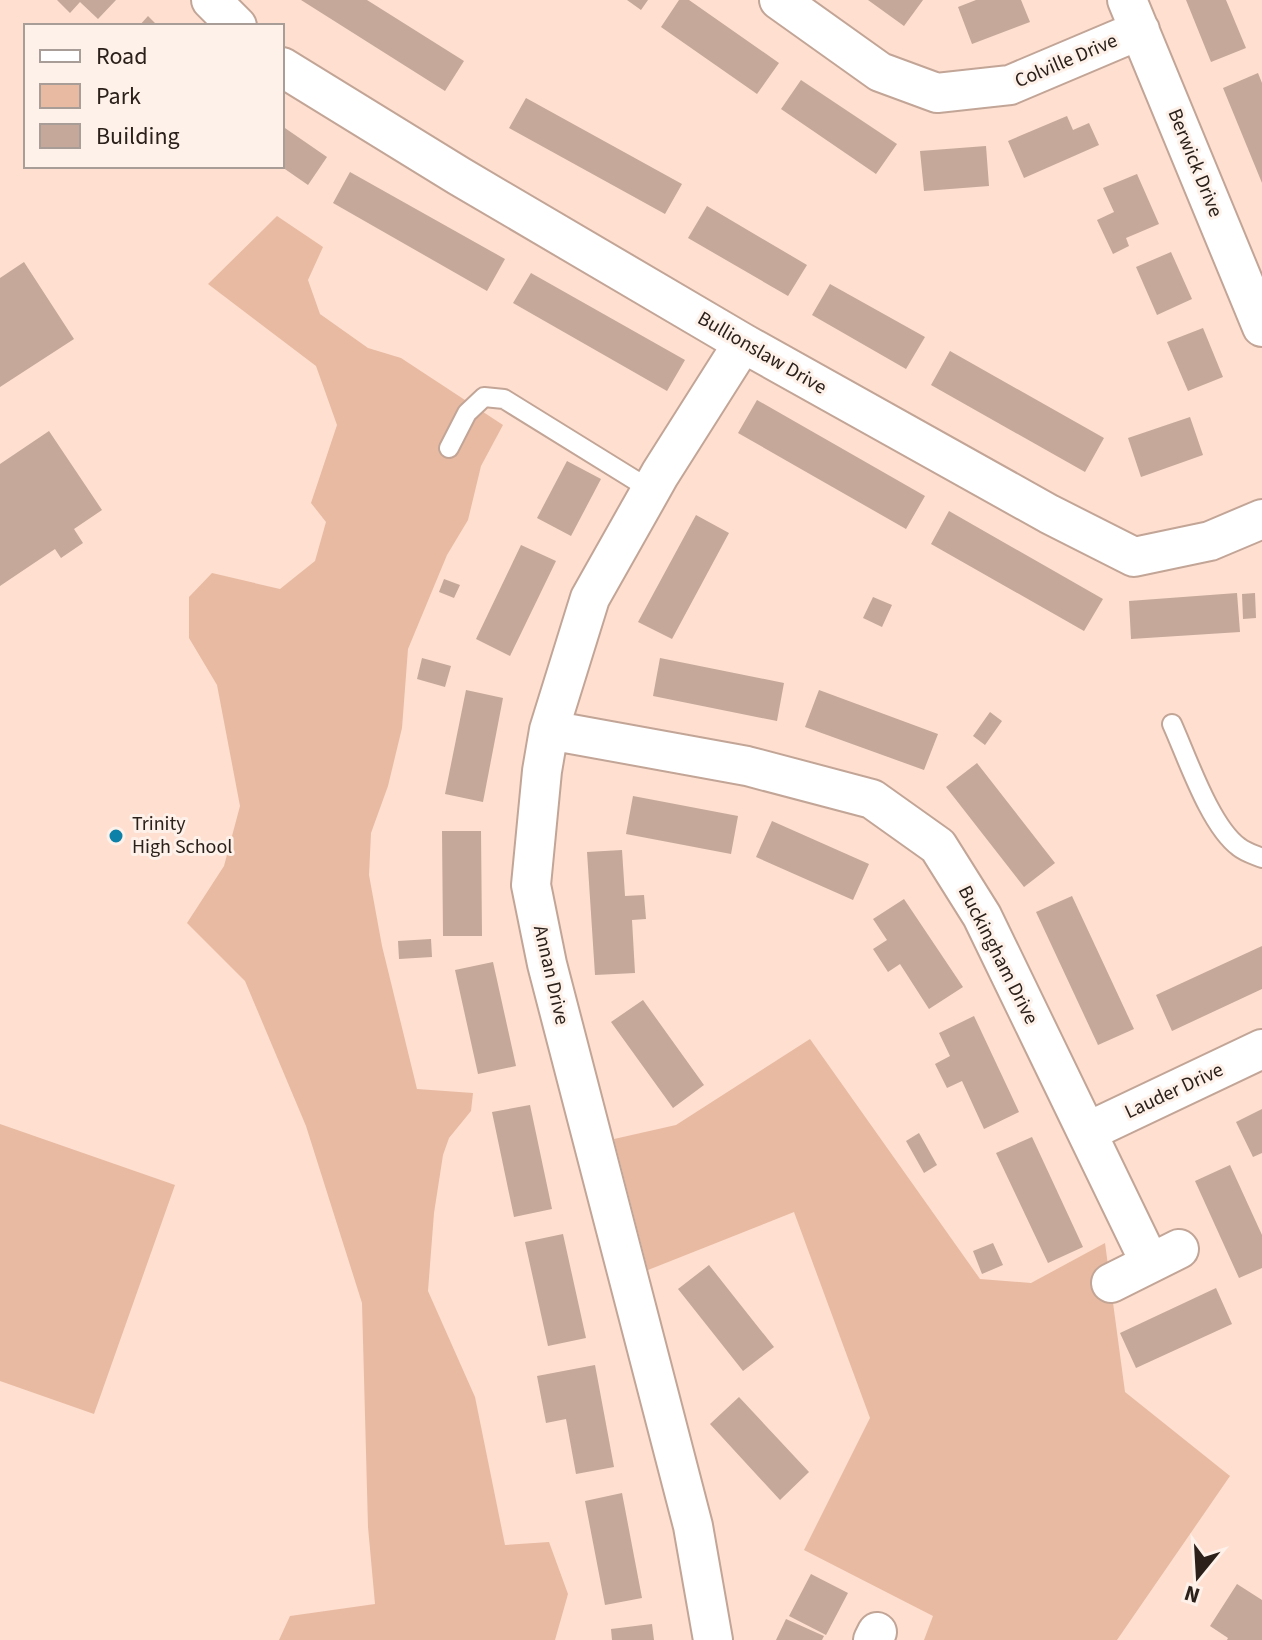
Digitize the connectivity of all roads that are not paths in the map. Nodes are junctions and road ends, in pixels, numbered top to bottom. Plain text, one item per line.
1 (211, 0) edge
2 (779, 0) edge
3 (1133, 15) edge
4 (235, 24) edge
5 (284, 68) edge
6 (1262, 327) edge
7 (743, 343) junction
8 (449, 448) dead end
9 (651, 490) junction
10 (1262, 519) edge
11 (1172, 724) dead end
12 (549, 730) junction
13 (1262, 858) edge
14 (1262, 1049) edge
15 (1087, 1132) junction
16 (1111, 1283) dead end
17 (713, 1640) edge

1 - 4 street
2 - 3 street, Colville Drive
3 - 6 street, Berwick Drive
5 - 7 street, Bullionslaw Drive
7 - 9 street, Annan Drive
7 - 10 street, Bullionslaw Drive
8 - 9 lane
9 - 12 street, Annan Drive
11 - 13 lane
12 - 15 street, Buckingham Drive
12 - 17 street, Annan Drive
14 - 15 street, Lauder Drive
15 - 16 street, Buckingham Drive

